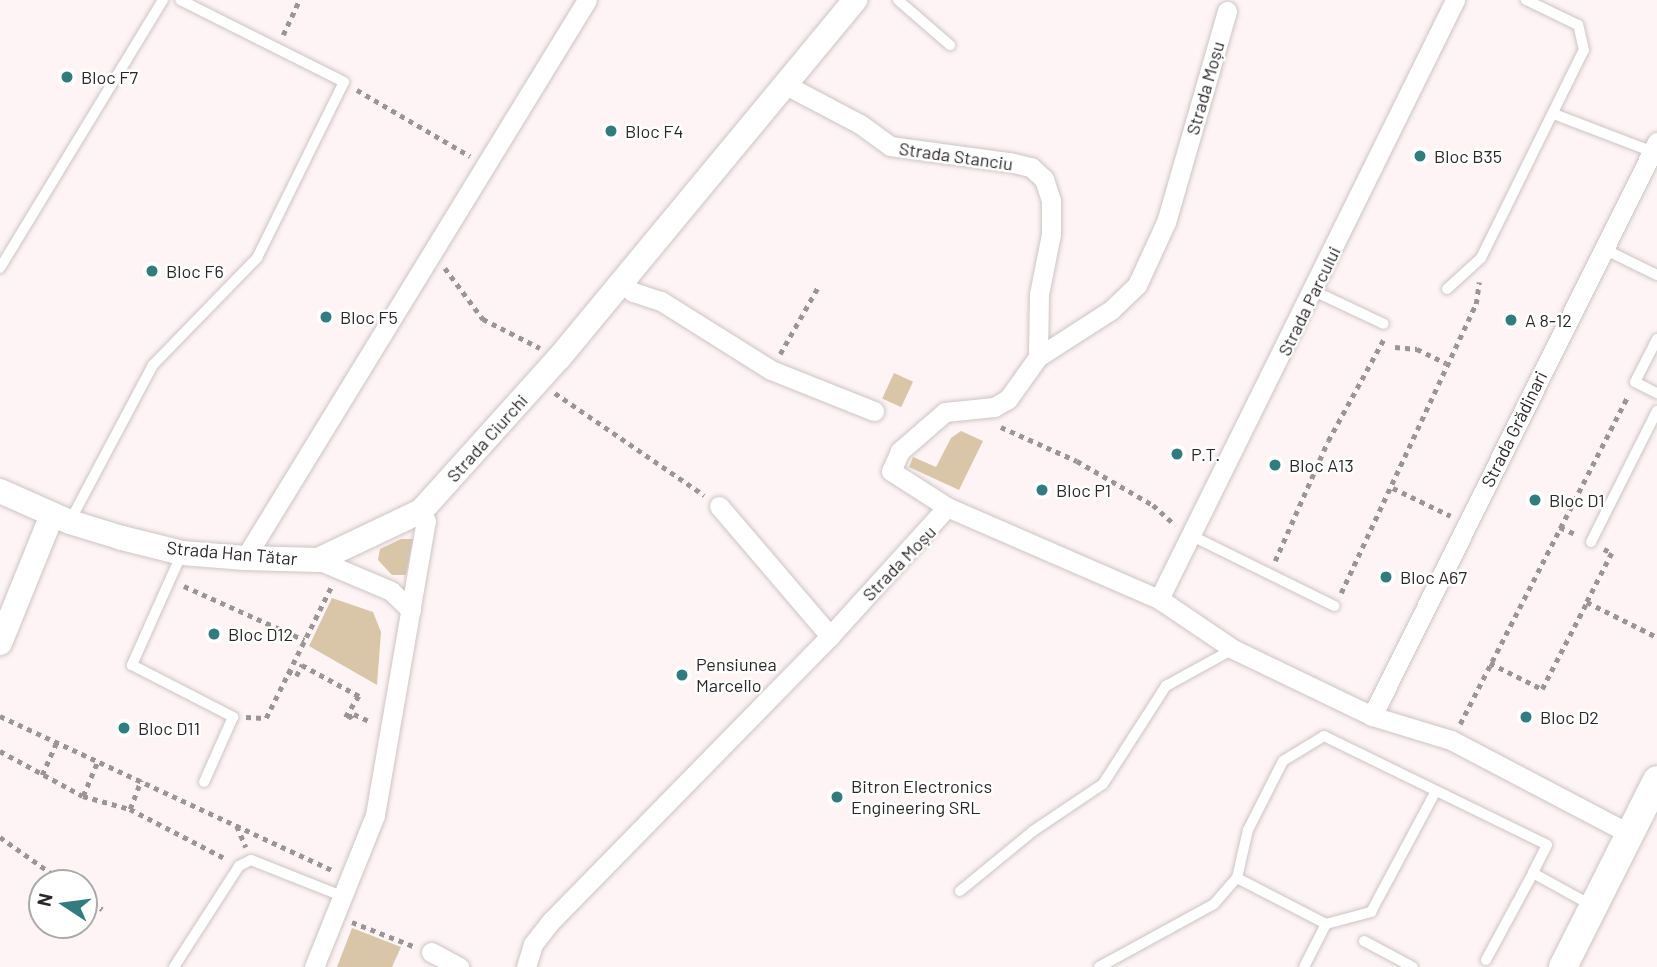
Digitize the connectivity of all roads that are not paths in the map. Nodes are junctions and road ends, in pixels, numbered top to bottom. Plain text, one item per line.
1 (163, 0) edge
2 (180, 0) edge
3 (587, 0) edge
4 (898, 0) edge
5 (1455, 0) edge
6 (1526, 0) edge
7 (853, 1) edge
8 (1228, 5) edge
9 (950, 45) dead end
10 (784, 84) junction
11 (1554, 114) junction
12 (1655, 148) edge
13 (1604, 249) junction
14 (0, 268) edge
15 (1657, 275) edge
16 (621, 283) junction
17 (1447, 289) dead end
18 (1314, 291) junction
19 (1386, 329) road end
20 (1657, 338) edge
21 (1038, 357) junction
22 (1657, 393) edge
23 (874, 411) dead end
24 (1657, 411) edge
25 (0, 491) edge
26 (719, 506) road end
27 (947, 508) junction
28 (421, 511) junction
29 (61, 518) junction
30 (1190, 535) junction
31 (1591, 542) road end
32 (182, 553) junction
33 (245, 558) junction
34 (329, 564) junction
35 (1159, 599) junction
36 (1334, 606) road end
37 (411, 610) junction
38 (830, 636) junction
39 (0, 643) edge
40 (1233, 649) junction
41 (1372, 716) junction
42 (1657, 780) edge
43 (204, 782) dead end
44 (1436, 791) junction
45 (1630, 834) junction
46 (1533, 873) junction
47 (1237, 878) junction
48 (346, 887) junction
49 (960, 891) dead end
50 (1591, 905) junction
51 (1326, 924) junction
52 (1364, 941) dead end
53 (431, 953) road end
54 (1486, 960) dead end
55 (174, 967) edge
56 (314, 967) edge
57 (459, 967) edge
58 (526, 967) edge
59 (1098, 967) edge
60 (1304, 967) edge
61 (1413, 967) edge
62 (1563, 967) edge

1 - 14 lane
2 - 29 lane
3 - 33 street
4 - 9 lane
5 - 18 street, Strada Parcului
6 - 11 lane
7 - 10 street, Strada Ciurchi
8 - 21 street, Strada Moșu
10 - 16 street, Strada Ciurchi
10 - 21 street, Strada Stanciu
11 - 12 lane
11 - 17 lane
12 - 13 street, Strada Grădinari
13 - 15 lane
13 - 41 street, Strada Grădinari
16 - 23 street
16 - 28 street, Strada Ciurchi
18 - 19 lane
18 - 30 street, Strada Parcului
20 - 22 lane
21 - 27 street, Strada Moșu
24 - 31 lane
25 - 29 street, Strada Han Tătar
26 - 38 street
27 - 35 street
27 - 38 street, Strada Moșu
28 - 34 street, Strada Han Tătar
28 - 37 street
29 - 32 street, Strada Han Tătar
29 - 39 street
30 - 35 street, Strada Parcului
30 - 36 lane
32 - 33 street, Strada Han Tătar
32 - 43 lane
33 - 34 street, Strada Han Tătar
34 - 37 street
35 - 40 street
37 - 48 street
38 - 58 street, Strada Moșu
40 - 41 street
40 - 49 lane
41 - 45 street
42 - 45 main road
44 - 46 lane
44 - 47 lane
44 - 51 lane
45 - 50 main road
46 - 50 lane
46 - 54 lane
47 - 51 lane
47 - 59 lane
48 - 55 lane
48 - 56 street
50 - 62 main road
51 - 60 lane
52 - 61 lane
53 - 57 street

